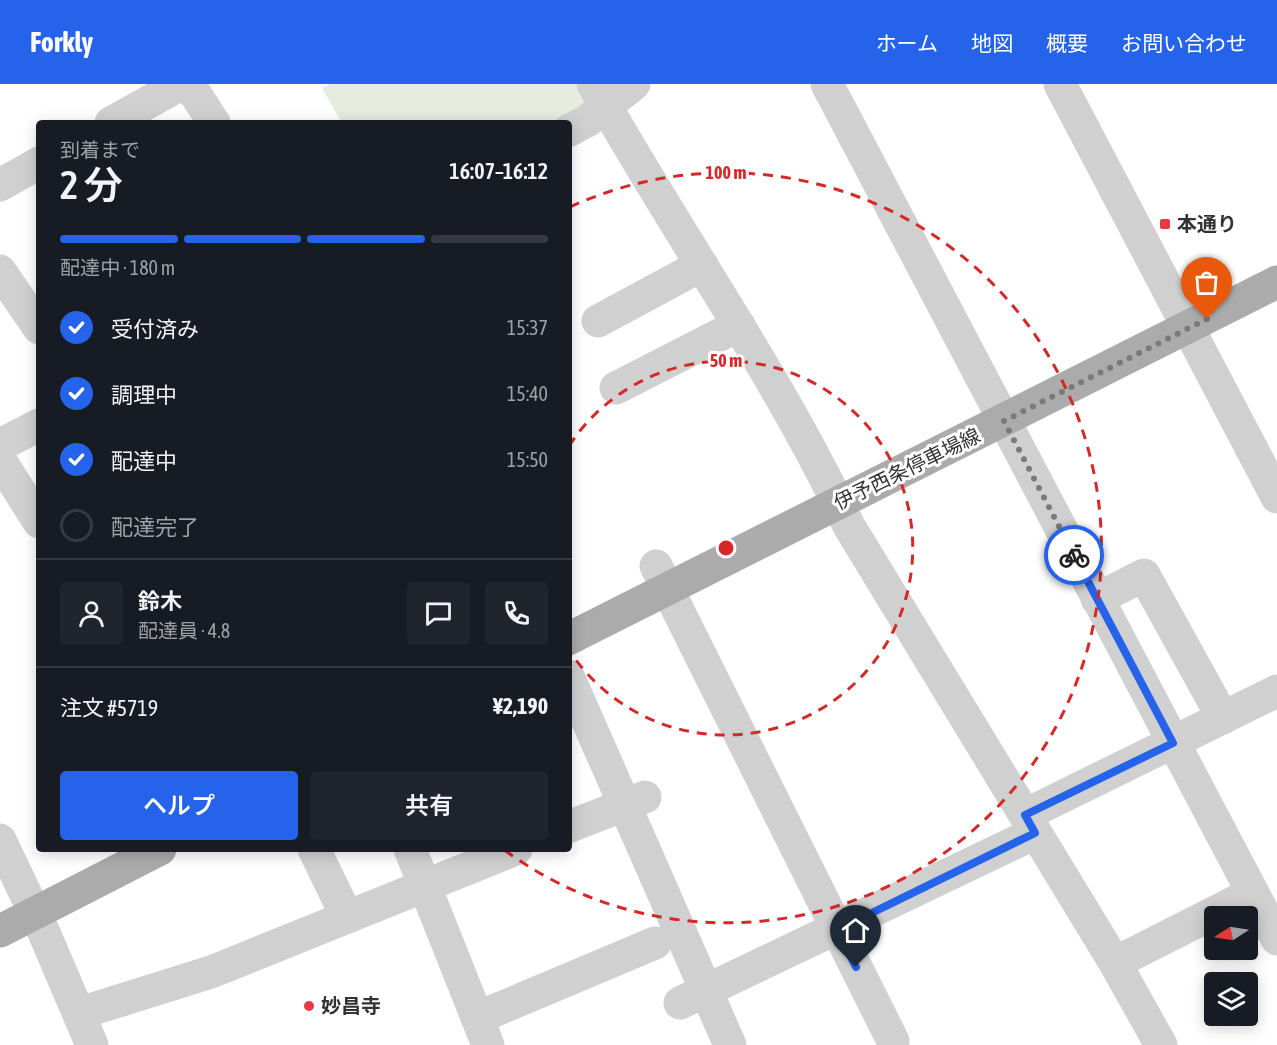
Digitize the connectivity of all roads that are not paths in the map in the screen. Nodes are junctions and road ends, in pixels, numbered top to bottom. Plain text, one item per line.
1 (180, 84) edge
2 (189, 84) edge
3 (634, 84) edge
4 (827, 84) edge
5 (1060, 84) edge
6 (599, 95) edge
7 (116, 120) edge
8 (212, 120) edge
9 (572, 126) edge
10 (36, 166) edge
11 (0, 185) edge
12 (702, 266) junction
13 (0, 271) edge
14 (1277, 282) edge
15 (598, 321) dead end
16 (36, 324) edge
17 (739, 325) junction
18 (1189, 328) junction
19 (616, 388) dead end
20 (1004, 421) junction
21 (36, 427) edge
22 (0, 445) edge
23 (0, 459) edge
24 (1277, 496) edge
25 (838, 502) junction
26 (36, 517) edge
27 (662, 578) junction
28 (1097, 599) junction
29 (572, 636) edge
30 (572, 683) edge
31 (1277, 691) edge
32 (1223, 718) junction
33 (1173, 743) junction
34 (636, 800) junction
35 (1030, 824) junction
36 (572, 825) edge
37 (0, 840) edge
38 (154, 852) edge
39 (315, 852) edge
40 (411, 852) edge
41 (509, 852) edge
42 (425, 886) junction
43 (1252, 893) junction
44 (35, 913) junction
45 (347, 917) junction
46 (837, 930) junction
47 (0, 931) edge
48 (1277, 939) edge
49 (655, 943) dead end
50 (1115, 963) junction
51 (694, 996) junction
52 (80, 1013) junction
53 (482, 1032) edge
54 (893, 1041) dead end
55 (92, 1045) edge
56 (730, 1045) edge
57 (1161, 1045) edge

1 - 7 street
2 - 8 street
3 - 6 street
4 - 20 street
5 - 18 street
6 - 9 street
6 - 12 street
10 - 11 street
12 - 15 street
12 - 17 street
13 - 16 street
14 - 18 main road, 伊予西条停車場線
17 - 19 street
17 - 25 street
18 - 20 main road, 伊予西条停車場線
18 - 24 street
20 - 25 main road, 伊予西条停車場線
20 - 28 street
21 - 22 street
23 - 26 street
25 - 27 main road, 伊予西条停車場線
25 - 35 street
27 - 29 main road, 伊予西条停車場線
27 - 46 street
28 - 32 street
28 - 33 street
30 - 34 street
31 - 32 street
32 - 33 street
33 - 35 street
33 - 43 street
34 - 36 street
34 - 51 street
35 - 46 street
35 - 50 street
37 - 44 street
38 - 44 main road
39 - 45 street
40 - 42 street
41 - 42 street
42 - 45 street
42 - 53 street
43 - 48 street
43 - 50 street
44 - 47 main road
44 - 52 street
45 - 52 street
46 - 51 street
46 - 54 street
49 - 53 street
50 - 57 street
51 - 56 street
52 - 55 street

